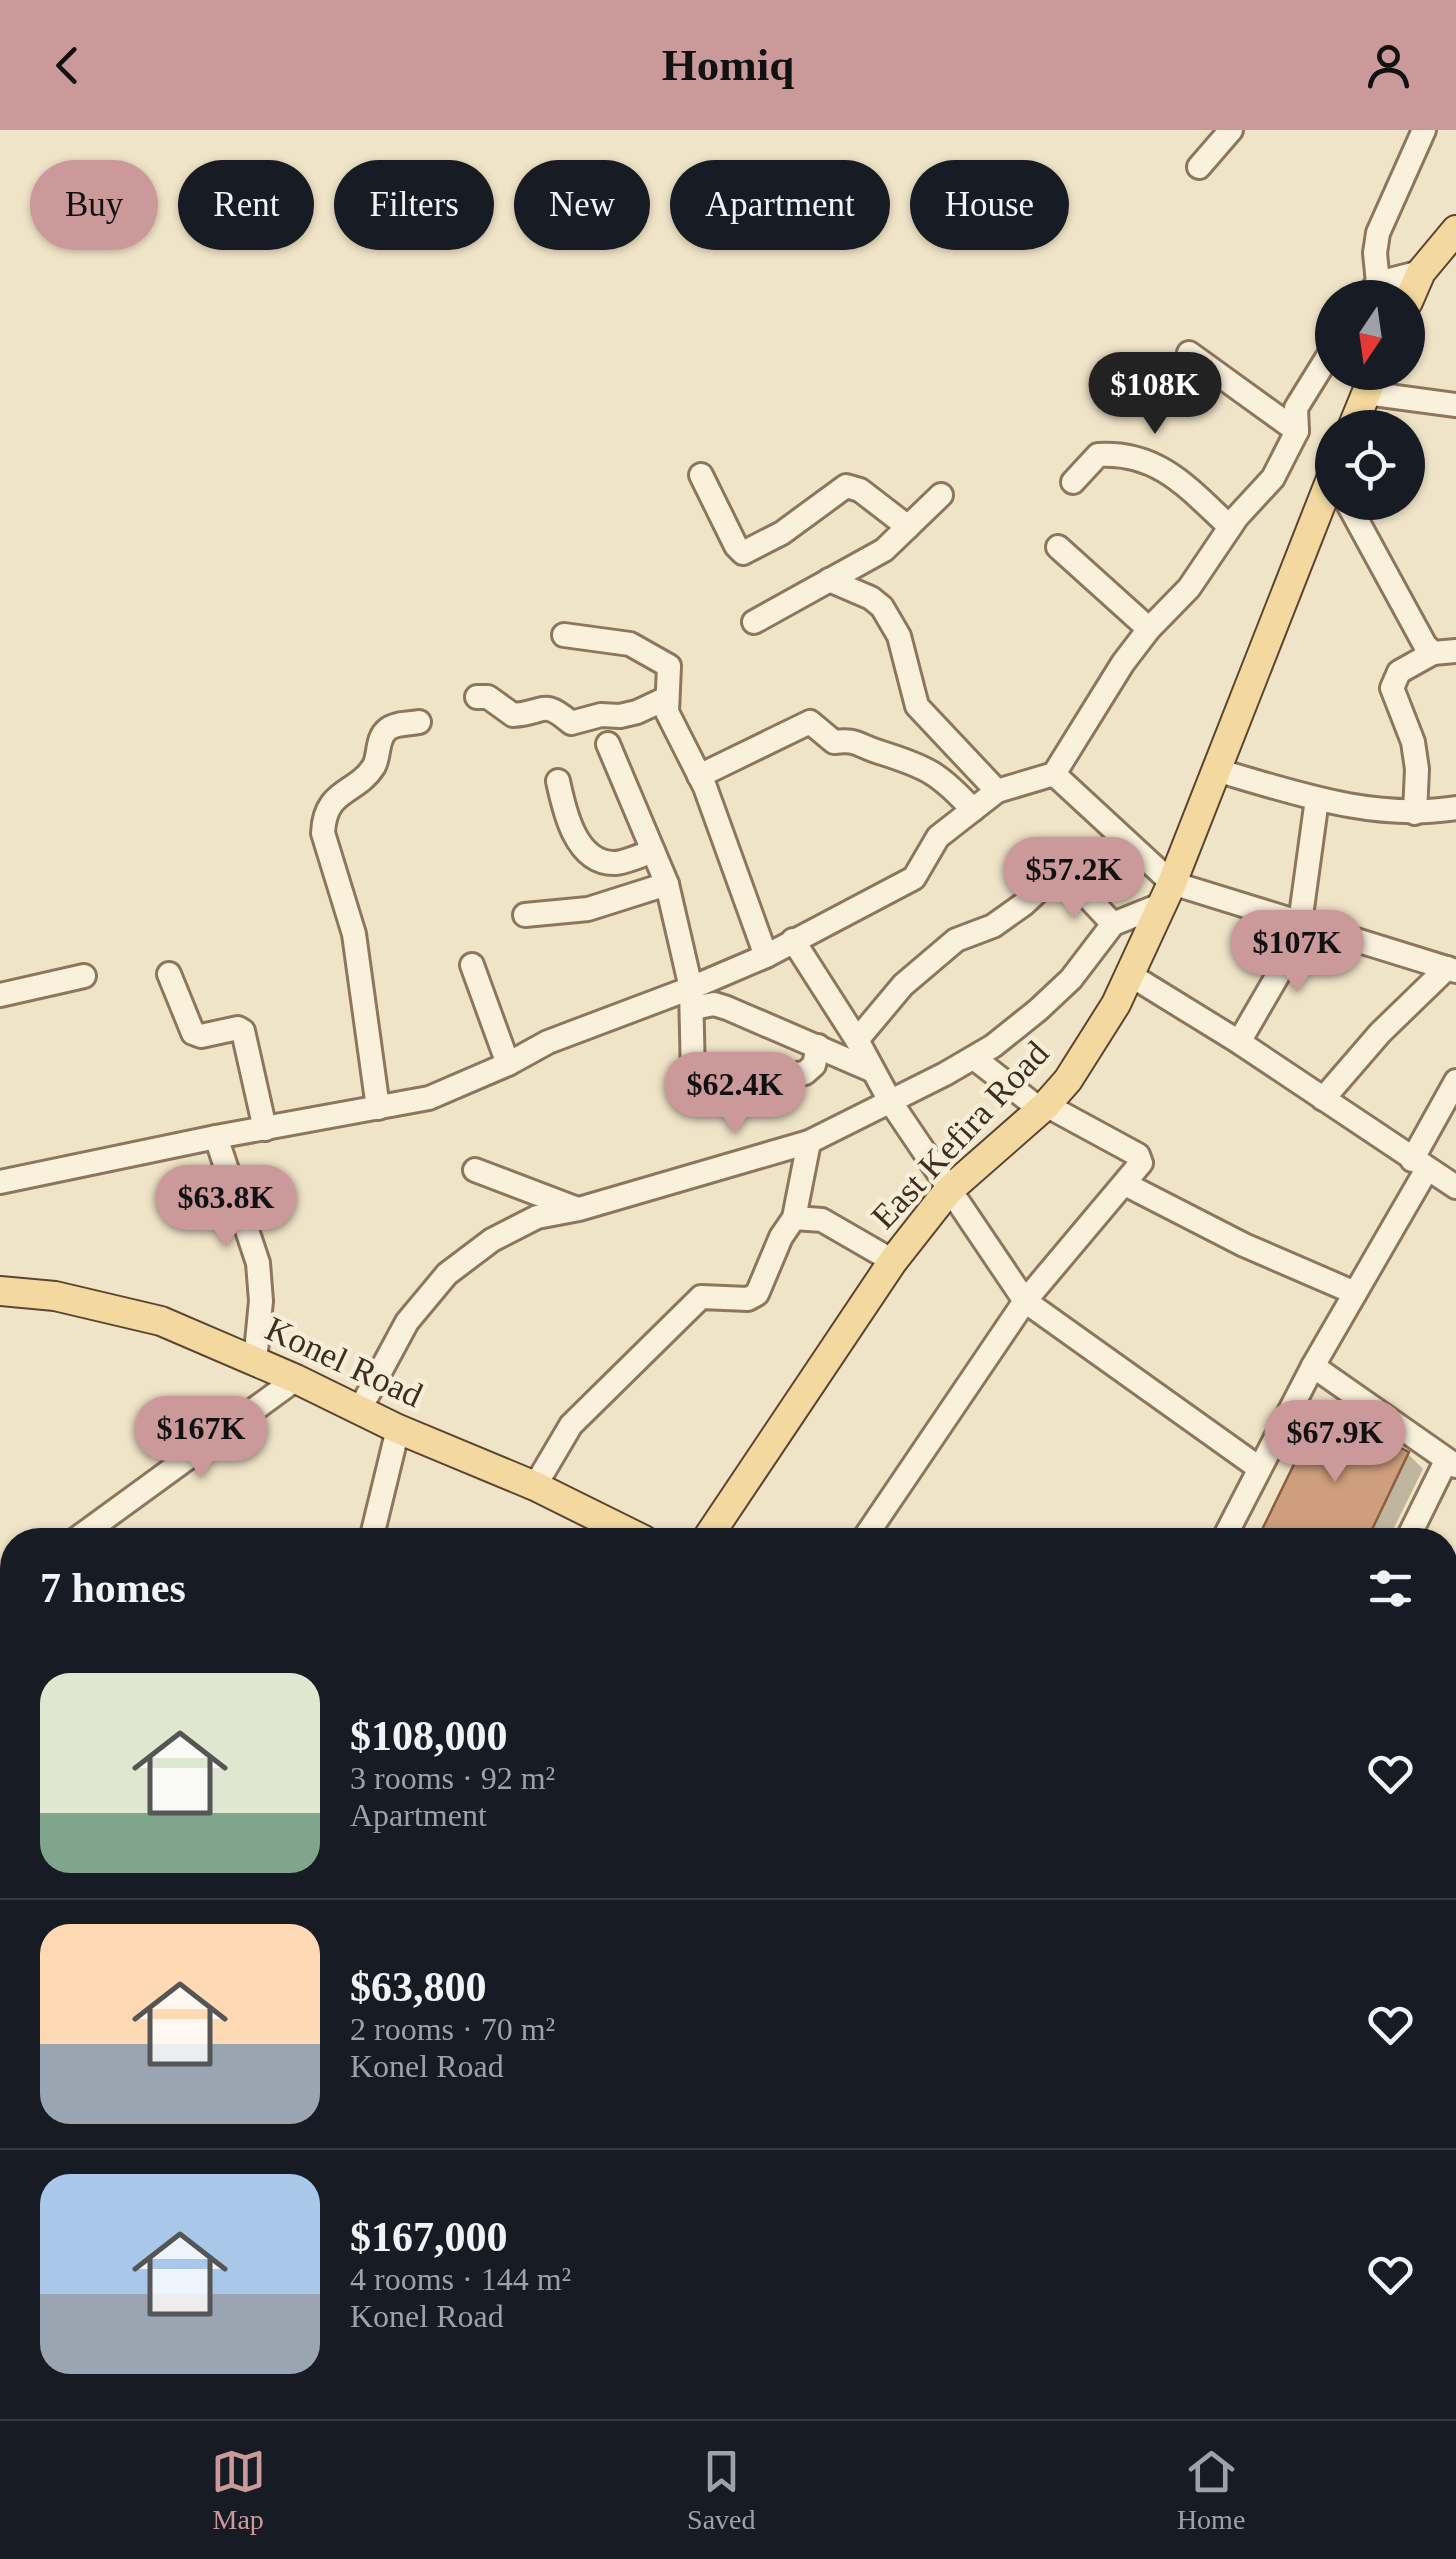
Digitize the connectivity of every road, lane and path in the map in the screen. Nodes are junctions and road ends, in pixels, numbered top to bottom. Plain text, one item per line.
1 (1231, 130) edge
2 (1424, 130) edge
3 (1199, 167) dead end
4 (1452, 240) edge
5 (1421, 272) junction
6 (1372, 280) edge
7 (1399, 280) edge
8 (1418, 280) edge
9 (1189, 353) dead end
10 (1315, 377) edge
11 (1399, 390) edge
12 (1456, 404) edge
13 (1296, 430) junction
14 (701, 474) dead end
15 (1074, 482) dead end
16 (940, 495) dead end
17 (1315, 519) edge
18 (1357, 520) edge
19 (1230, 527) junction
20 (908, 528) junction
21 (1058, 547) dead end
22 (829, 580) junction
23 (754, 622) dead end
24 (1149, 628) junction
25 (564, 635) dead end
26 (1445, 652) edge
27 (477, 696) dead end
28 (667, 698) junction
29 (419, 722) dead end
30 (608, 744) dead end
31 (1216, 770) junction
32 (1054, 774) junction
33 (699, 776) junction
34 (558, 782) dead end
35 (997, 792) junction
36 (1316, 799) junction
37 (1456, 808) edge
38 (974, 810) junction
39 (1415, 813) junction
40 (652, 851) junction
41 (667, 884) junction
42 (1168, 894) junction
43 (525, 916) dead end
44 (1300, 923) junction
45 (1113, 924) junction
46 (794, 940) junction
47 (766, 956) junction
48 (472, 965) dead end
49 (1452, 970) edge
50 (170, 974) dead end
51 (84, 976) dead end
52 (1132, 976) junction
53 (0, 995) edge
54 (692, 998) junction
55 (857, 1040) junction
56 (1238, 1042) junction
57 (818, 1046) junction
58 (974, 1058) junction
59 (508, 1064) junction
60 (871, 1070) junction
61 (1456, 1082) edge
62 (890, 1100) junction
63 (1322, 1100) junction
64 (378, 1108) junction
65 (1043, 1108) junction
66 (265, 1129) junction
67 (216, 1137) junction
68 (809, 1142) junction
69 (1420, 1164) junction
70 (475, 1170) dead end
71 (0, 1182) edge
72 (1125, 1184) junction
73 (1456, 1188) edge
74 (948, 1191) junction
75 (578, 1209) junction
76 (794, 1218) junction
77 (893, 1261) junction
78 (0, 1291) edge
79 (1355, 1293) junction
80 (1025, 1301) junction
81 (255, 1362) junction
82 (1313, 1366) junction
83 (296, 1379) junction
84 (360, 1409) junction
85 (398, 1429) junction
86 (1451, 1464) edge
87 (1259, 1468) junction
88 (535, 1486) junction
89 (91, 1528) edge
90 (375, 1528) edge
91 (620, 1528) edge
92 (714, 1528) edge
93 (871, 1528) edge
94 (1229, 1528) edge
95 (1414, 1528) edge

1 - 3 street
2 - 6 street
4 - 5 main road
5 - 7 street
5 - 8 main road
9 - 13 street
10 - 13 street
11 - 12 street
13 - 19 street
14 - 20 street
15 - 19 street
16 - 20 street
17 - 31 main road, East Kefira Road
18 - 26 street
19 - 24 street
20 - 22 street
21 - 24 street
22 - 23 street
22 - 35 street
24 - 32 street
25 - 28 street
26 - 39 street
27 - 28 street
28 - 33 street
29 - 64 street
30 - 40 street
31 - 36 street
31 - 42 main road, East Kefira Road
32 - 35 street
32 - 42 street
33 - 38 street
33 - 47 street
34 - 40 street
35 - 38 street
36 - 39 street
36 - 44 street
37 - 39 street
38 - 46 street
40 - 41 street
41 - 43 street
41 - 54 street
42 - 44 street
42 - 45 street
42 - 52 main road, East Kefira Road
44 - 49 street
44 - 56 street
45 - 55 street
45 - 58 street
46 - 47 street
46 - 55 street
47 - 54 street
48 - 59 street
49 - 63 street
50 - 66 street
51 - 53 street
52 - 56 street
52 - 65 main road, East Kefira Road
54 - 57 street
54 - 57 street
54 - 59 street
55 - 60 street
56 - 63 street
57 - 60 street
58 - 62 street
58 - 65 street
59 - 64 street
60 - 62 street
61 - 69 street
62 - 68 street
62 - 74 street
63 - 69 street
64 - 66 street
65 - 72 street
65 - 74 main road, East Kefira Road
66 - 67 street
67 - 71 street
67 - 81 street
68 - 75 street
68 - 76 street
69 - 73 street
69 - 79 street
70 - 75 street
72 - 79 street
72 - 80 street
74 - 77 main road, East Kefira Road
74 - 80 street
75 - 84 street
76 - 77 street
76 - 88 street
77 - 92 main road, East Kefira Road
78 - 81 main road, Konel Road
79 - 82 street
80 - 87 street
80 - 93 street
81 - 83 main road, Konel Road
82 - 86 street
82 - 87 street
83 - 84 main road, Konel Road
83 - 89 street
84 - 85 main road, Konel Road
85 - 88 main road, Konel Road
85 - 90 street
86 - 95 street
87 - 94 street
88 - 91 main road, Konel Road

